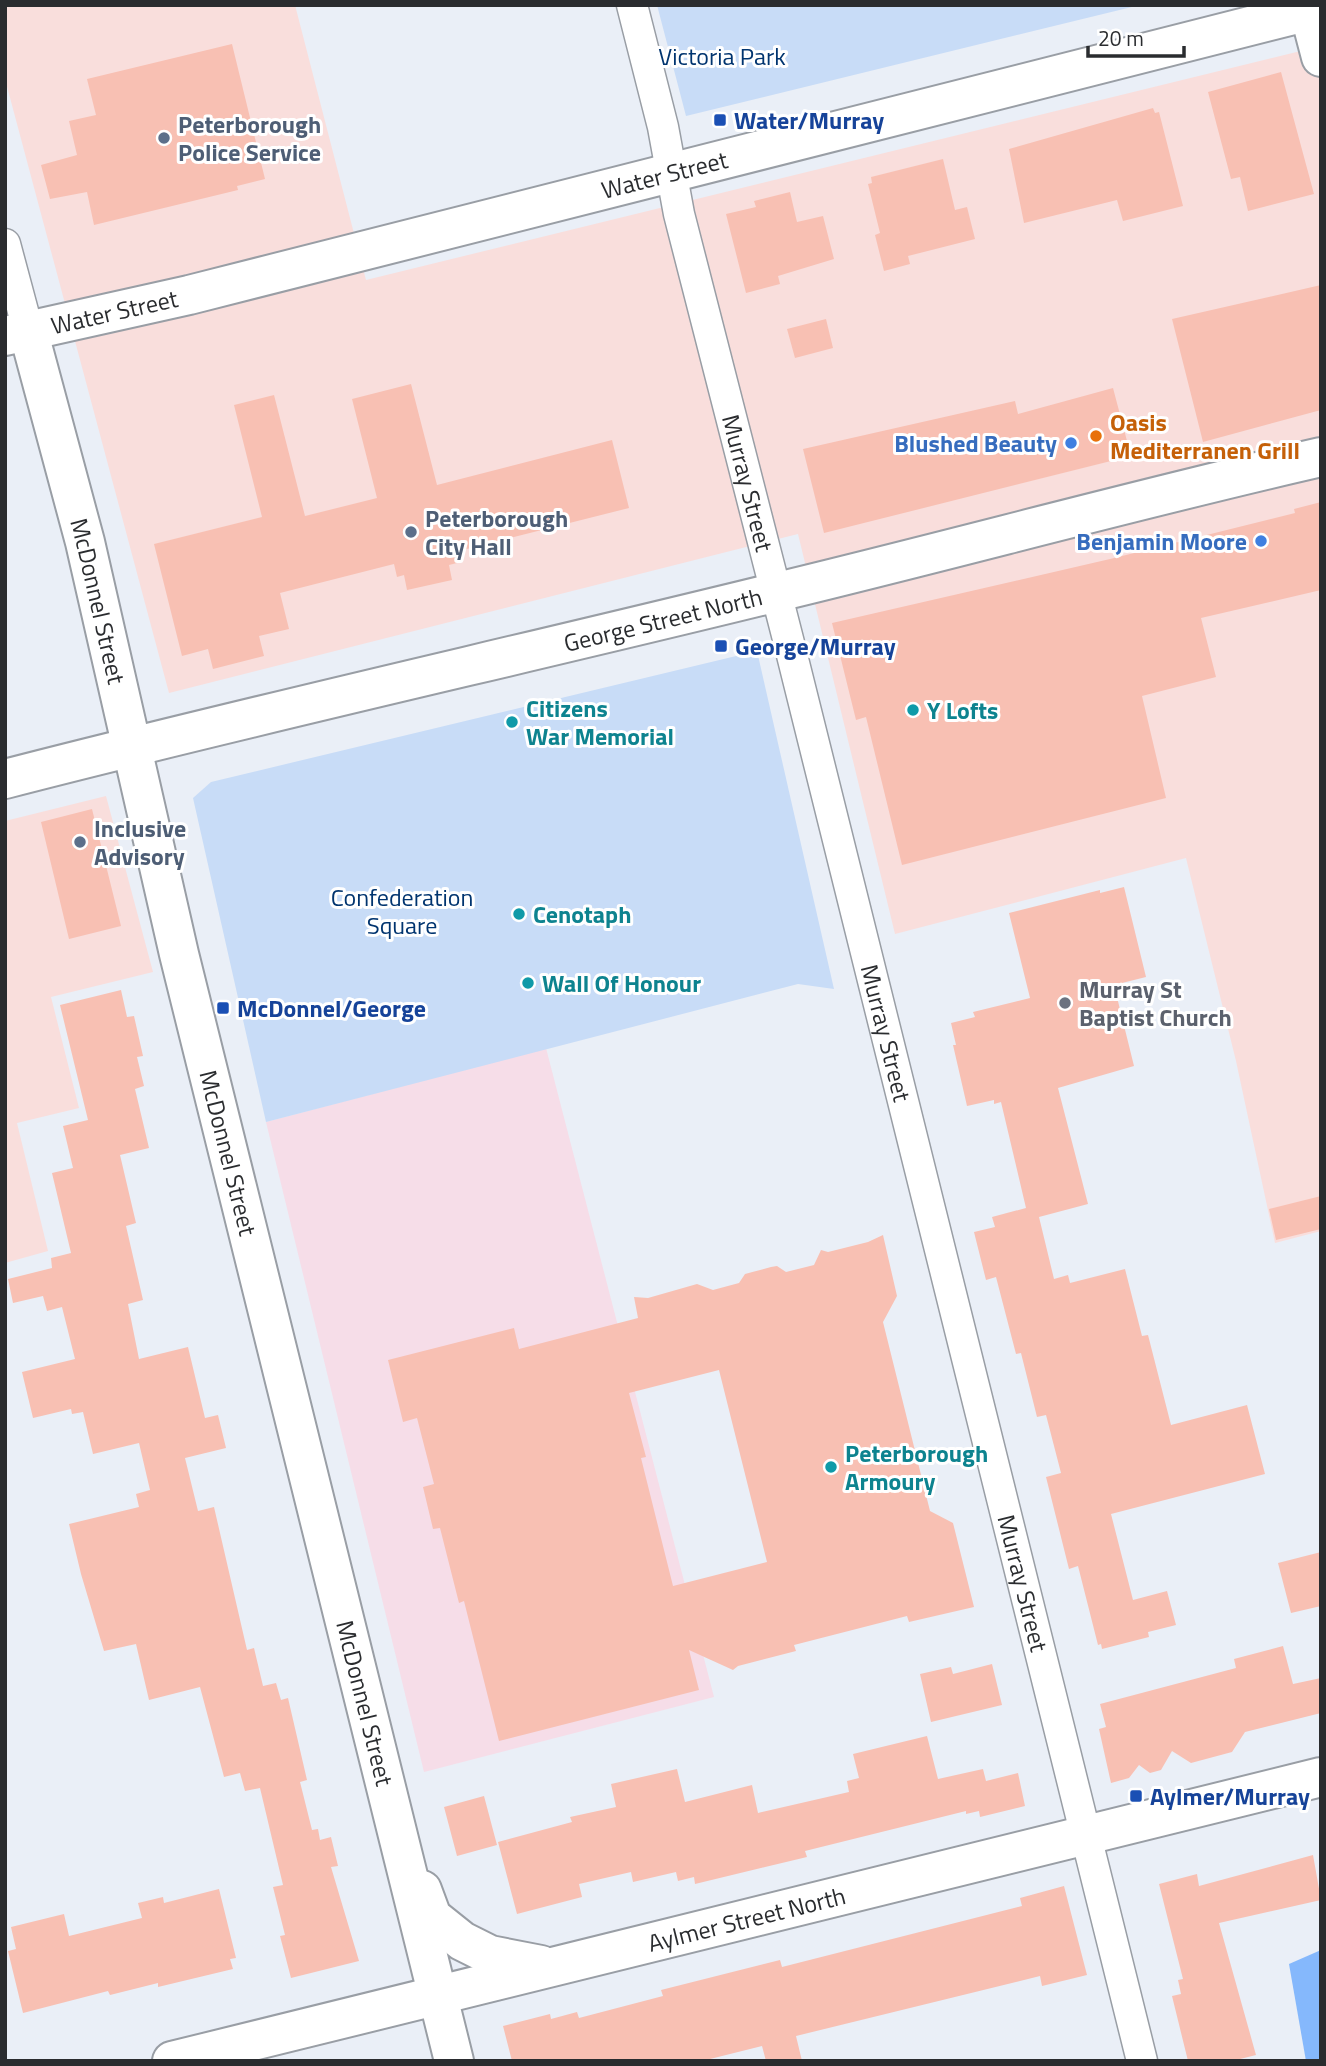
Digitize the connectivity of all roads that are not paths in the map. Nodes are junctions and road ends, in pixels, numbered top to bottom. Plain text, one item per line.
1 (632, 5) edge
2 (1313, 8) edge
3 (1321, 57) edge
4 (673, 172) junction
5 (5, 244) edge
6 (16, 333) edge
7 (1321, 457) edge
8 (776, 593) junction
9 (133, 748) junction
10 (5, 779) edge
11 (1321, 1777) edge
12 (398, 1833) junction
13 (1086, 1837) junction
14 (555, 1968) junction
15 (438, 1994) junction
16 (172, 2061) edge
17 (454, 2061) edge
18 (1142, 2061) edge

1 - 4 street, Murray Street
2 - 3 street
2 - 4 street, Water Street
4 - 6 street, Water Street
4 - 8 street, Murray Street
5 - 6 street, McDonnel Street
6 - 9 street, McDonnel Street
7 - 8 street, George Street North
8 - 9 street, George Street North
8 - 13 street, Murray Street
9 - 10 street, George Street North
9 - 12 street, McDonnel Street
11 - 13 street, Aylmer Street North
12 - 14 street
12 - 15 street, McDonnel Street
13 - 14 street, Aylmer Street North
13 - 18 street, Murray Street
14 - 15 street, Aylmer Street North
15 - 16 street, Aylmer Street North
15 - 17 street, McDonnel Street

